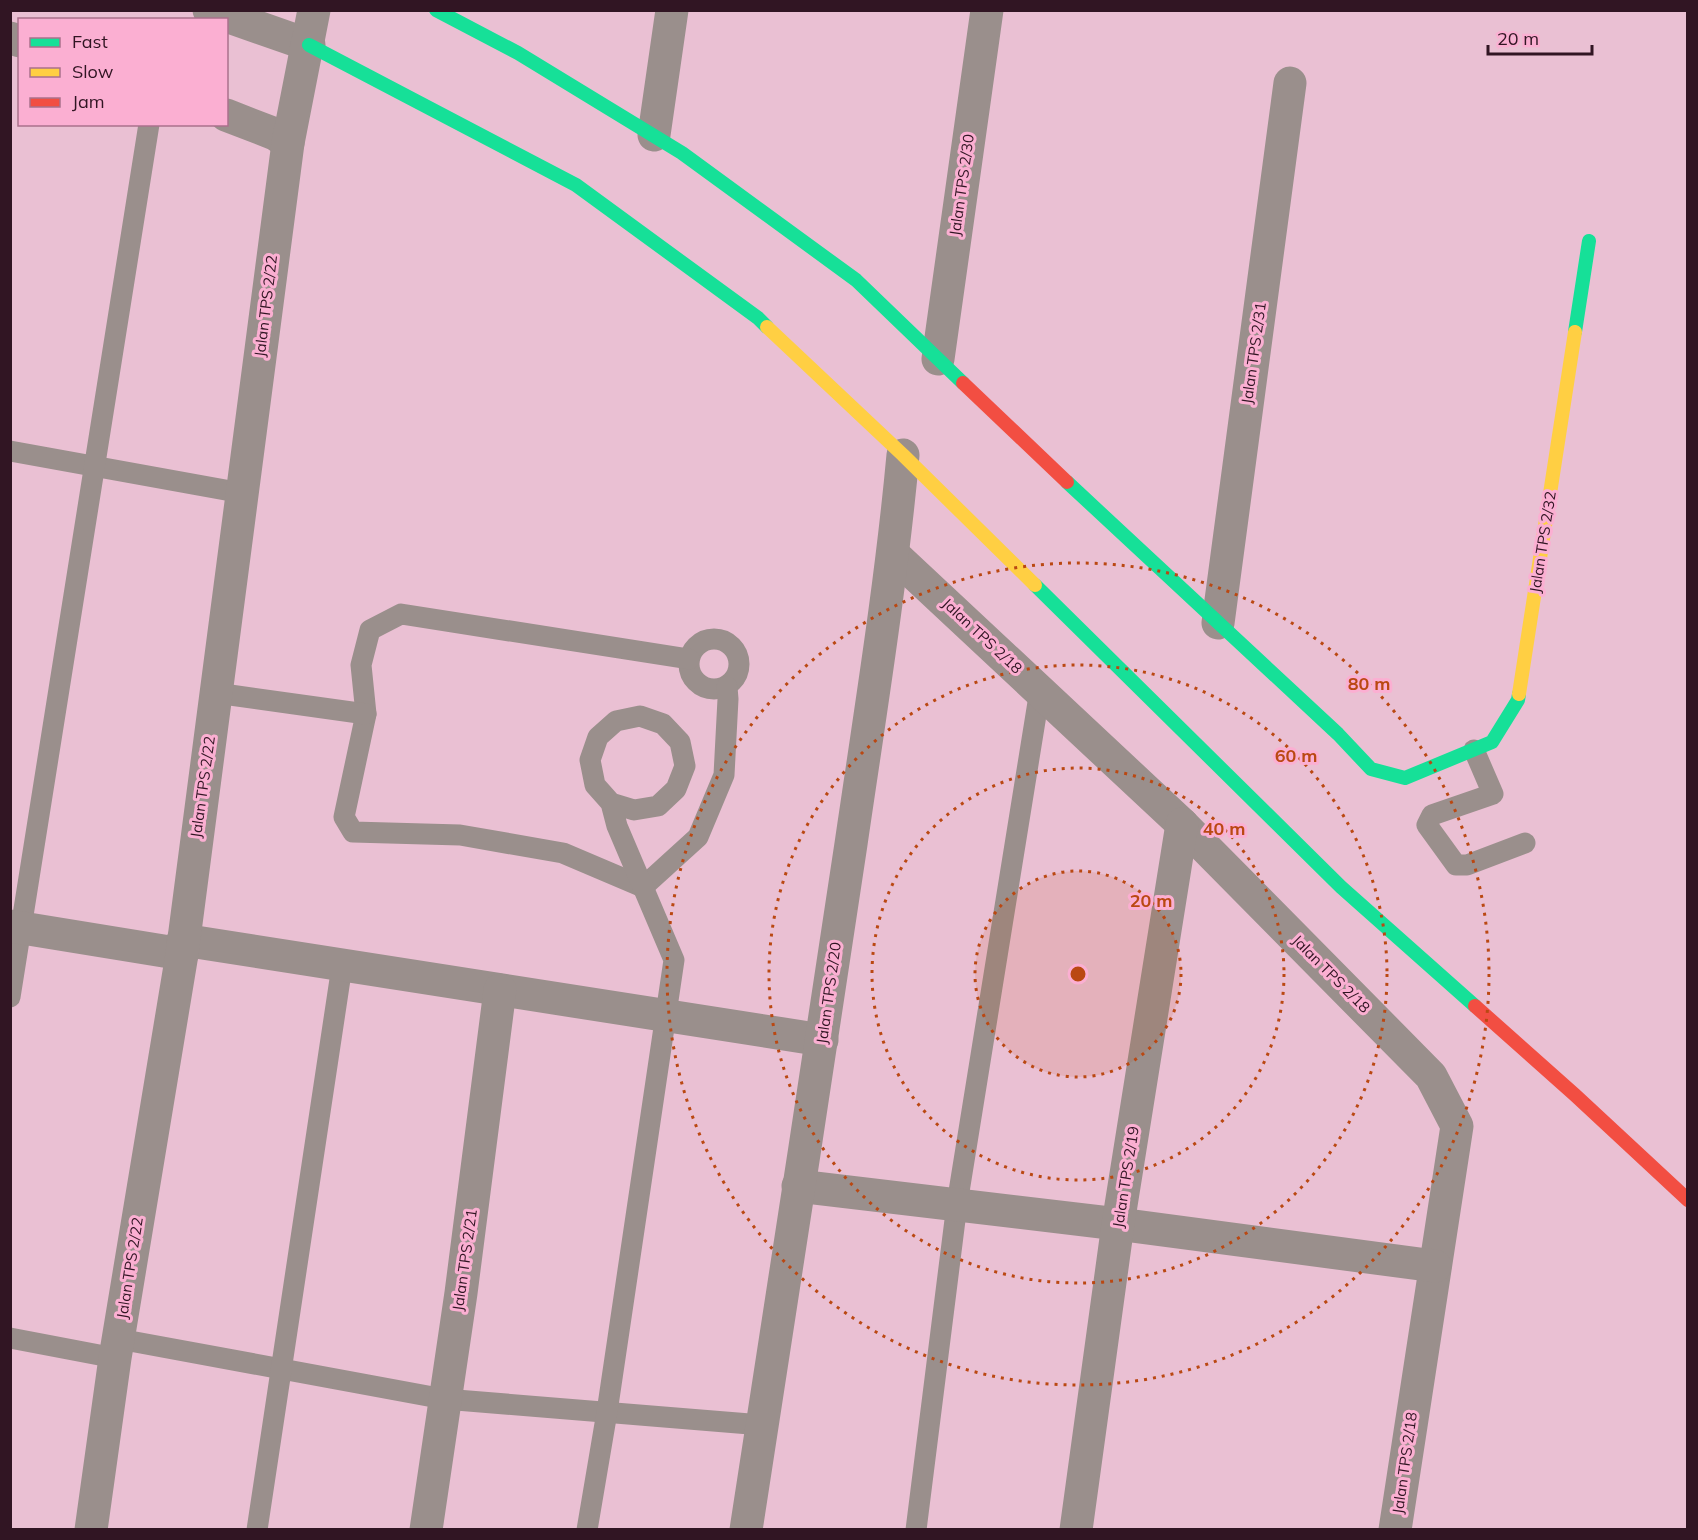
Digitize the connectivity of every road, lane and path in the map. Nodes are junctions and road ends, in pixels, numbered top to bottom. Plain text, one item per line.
1 (209, 10) edge
2 (314, 10) edge
3 (436, 10) edge
4 (672, 10) edge
5 (987, 10) edge
6 (309, 45) junction
7 (1290, 83) dead end
8 (228, 116) edge
9 (149, 126) edge
10 (654, 135) junction
11 (288, 143) junction
12 (1589, 241) dead end
13 (938, 358) junction
14 (10, 451) edge
15 (903, 454) junction
16 (94, 466) junction
17 (242, 494) junction
18 (893, 554) junction
19 (1218, 623) junction
20 (689, 659) junction
21 (727, 687) junction
22 (1040, 690) junction
23 (216, 693) junction
24 (366, 714) junction
25 (1474, 750) junction
26 (611, 803) junction
27 (1182, 824) junction
28 (1525, 843) dead end
29 (643, 887) junction
30 (16, 927) edge
31 (182, 947) junction
32 (342, 966) junction
33 (500, 990) junction
34 (10, 998) edge
35 (666, 1015) junction
36 (822, 1040) junction
37 (798, 1186) junction
38 (1688, 1200) edge
39 (957, 1204) junction
40 (1118, 1224) junction
41 (1435, 1266) junction
42 (10, 1338) edge
43 (117, 1348) junction
44 (281, 1369) junction
45 (444, 1398) junction
46 (607, 1412) junction
47 (762, 1425) junction
48 (91, 1530) edge
49 (257, 1530) edge
50 (426, 1530) edge
51 (587, 1530) edge
52 (746, 1530) edge
53 (916, 1530) edge
54 (1076, 1530) edge
55 (1395, 1530) edge

1 - 6 street
2 - 6 street, Jalan TPS 2/22
3 - 10 street
4 - 10 street
5 - 13 street, Jalan TPS 2/30
6 - 11 street, Jalan TPS 2/22
6 - 15 street
7 - 19 street, Jalan TPS 2/31
8 - 11 street
9 - 16 lane
10 - 13 street
11 - 17 street, Jalan TPS 2/22
12 - 25 street, Jalan TPS 2/32
13 - 19 street
14 - 16 lane
15 - 18 street, Jalan TPS 2/20
15 - 38 street
16 - 17 lane
16 - 30 lane
17 - 23 street, Jalan TPS 2/22
18 - 22 street, Jalan TPS 2/18
18 - 36 street, Jalan TPS 2/20
19 - 25 street, Jalan TPS 2/32
20 - 21 lane
20 - 21 lane
20 - 24 lane
21 - 29 lane
22 - 27 street, Jalan TPS 2/18
22 - 39 lane
23 - 24 lane
23 - 31 street, Jalan TPS 2/22
24 - 29 lane
25 - 28 lane
26 - 26 lane
26 - 29 lane
27 - 40 street, Jalan TPS 2/19
27 - 41 street, Jalan TPS 2/18
29 - 35 lane
30 - 31 street
30 - 34 lane
31 - 32 street
31 - 43 street, Jalan TPS 2/22
32 - 33 street
32 - 44 lane
33 - 35 street
33 - 45 street, Jalan TPS 2/21
35 - 36 street
35 - 46 lane
36 - 37 street, Jalan TPS 2/20
37 - 39 street
37 - 47 street, Jalan TPS 2/20
39 - 40 street
39 - 53 lane
40 - 41 street
40 - 54 street, Jalan TPS 2/19
41 - 55 street, Jalan TPS 2/18
42 - 43 lane
43 - 44 lane
43 - 48 street, Jalan TPS 2/22
44 - 45 lane
44 - 49 lane
45 - 46 lane
45 - 50 street, Jalan TPS 2/21
46 - 47 lane
46 - 51 lane
47 - 52 street, Jalan TPS 2/20

